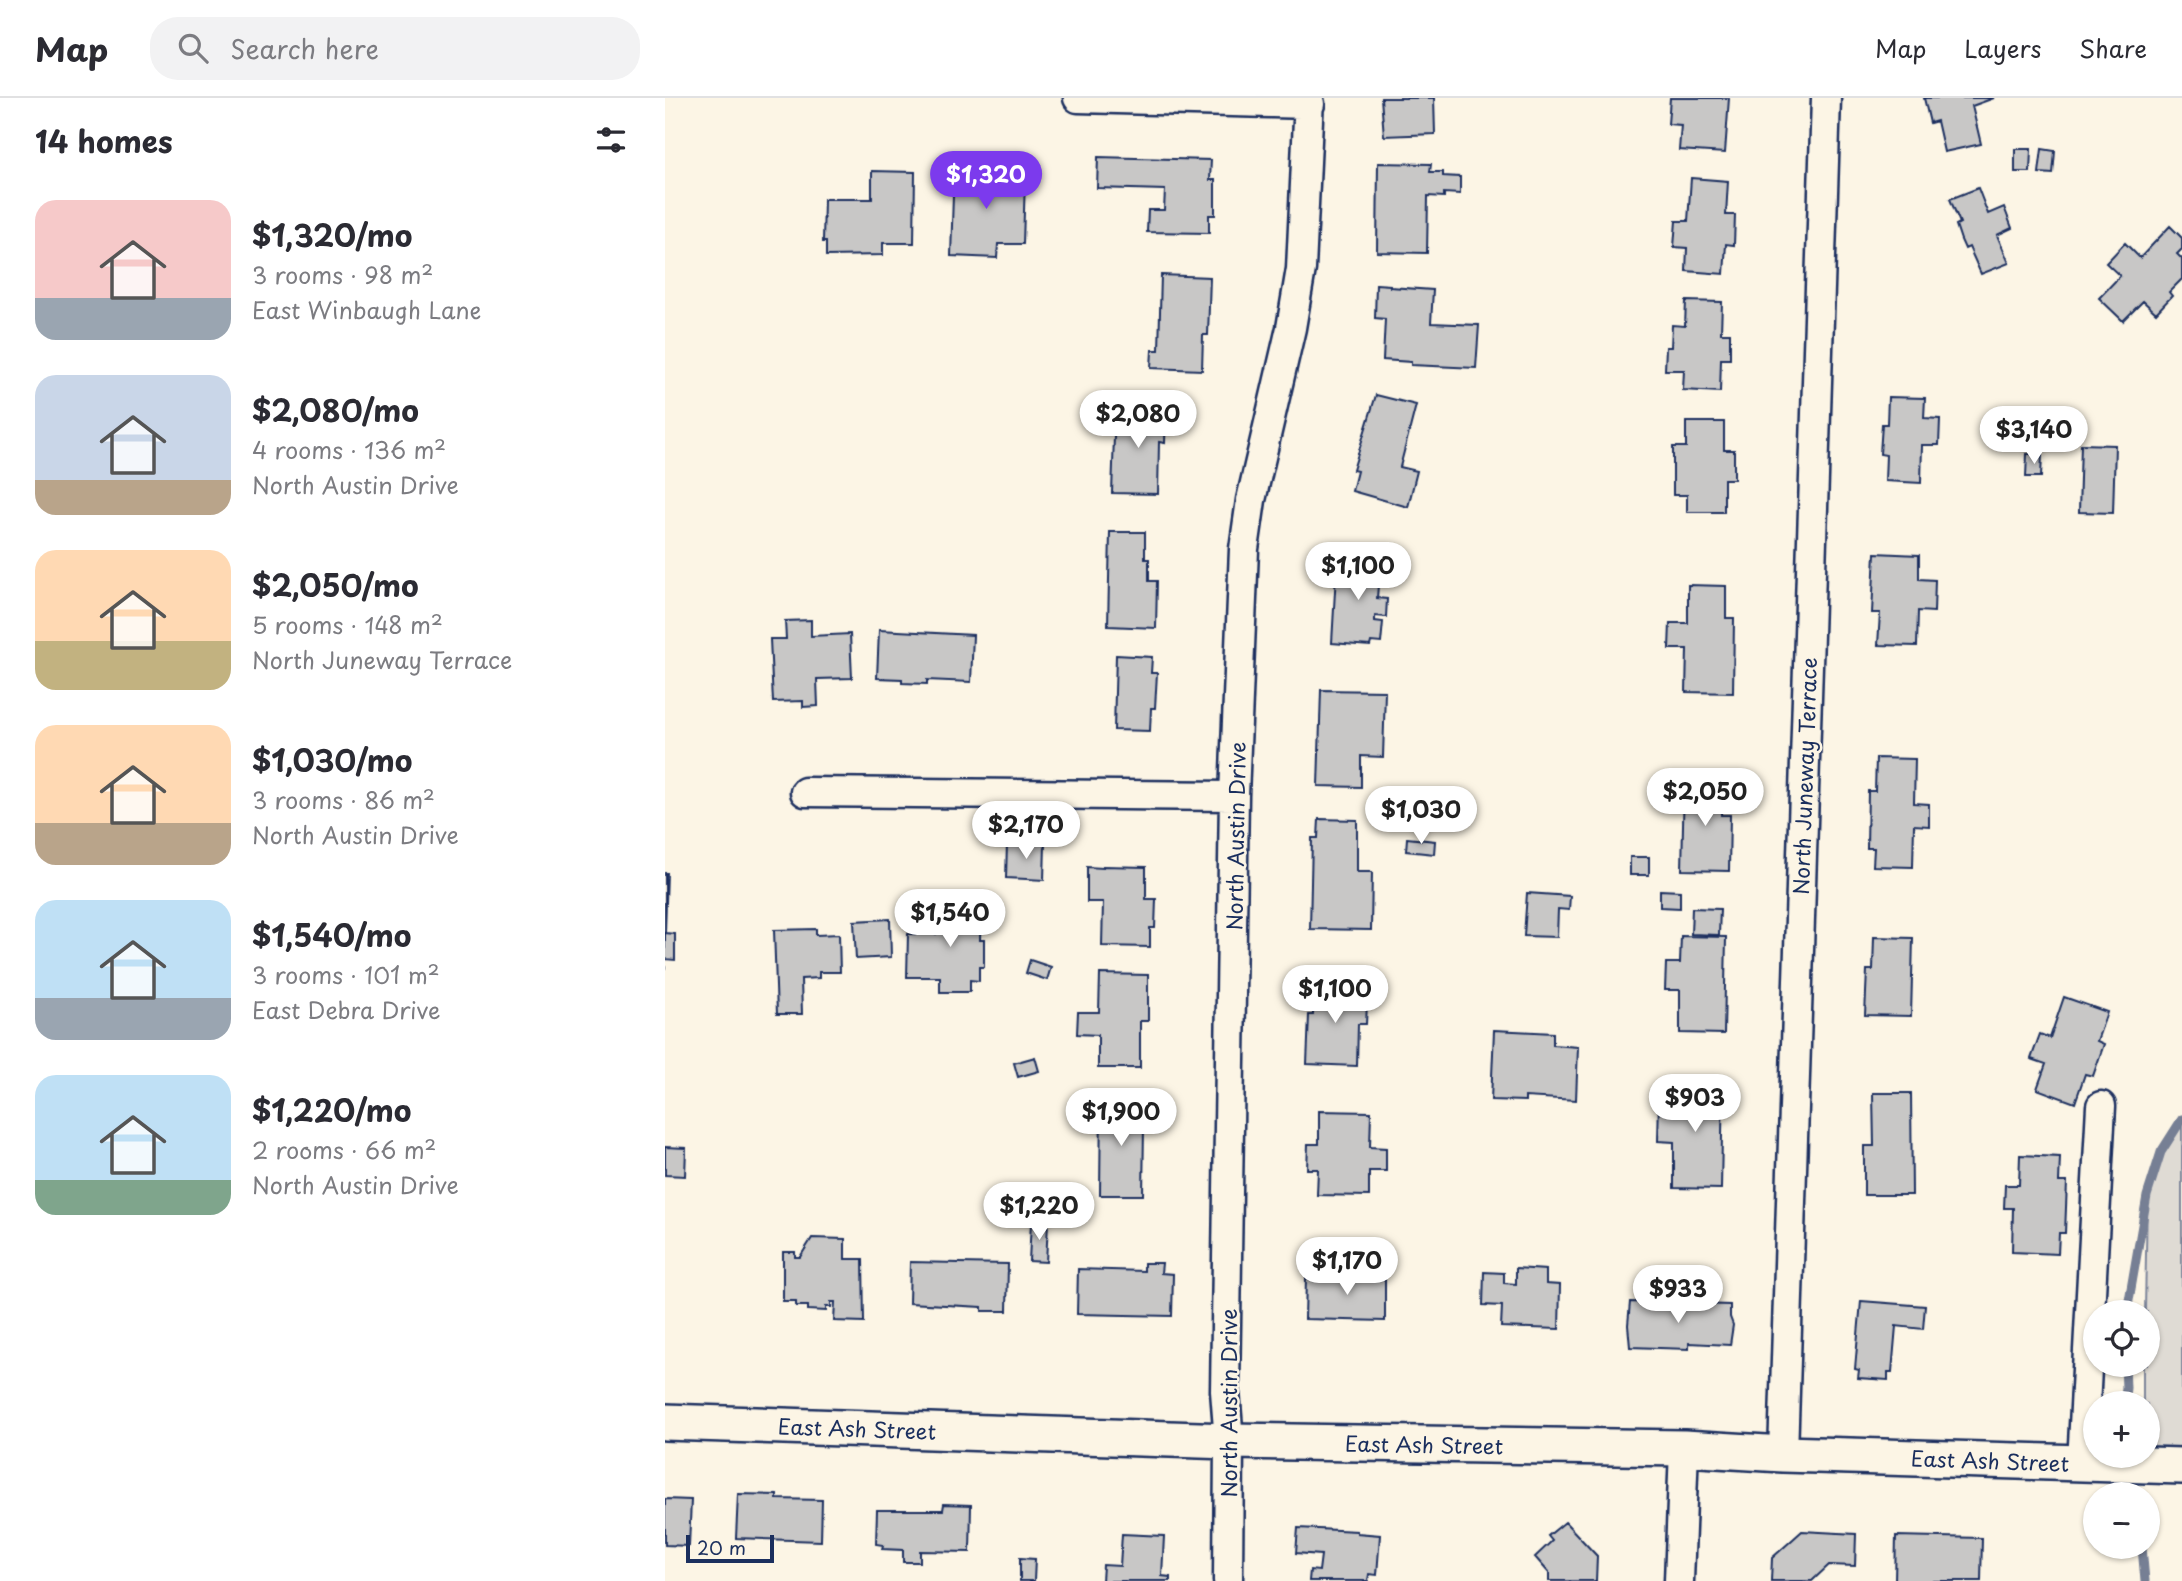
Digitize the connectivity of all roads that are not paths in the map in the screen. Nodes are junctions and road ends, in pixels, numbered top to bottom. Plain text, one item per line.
1 (1078, 98) edge
2 (1826, 98) edge
3 (1310, 101) edge
4 (805, 792) dead end
5 (1234, 796) junction
6 (2101, 1107) dead end
7 (665, 1422) edge
8 (1229, 1441) junction
9 (1684, 1448) junction
10 (1783, 1454) junction
11 (2082, 1463) junction
12 (2182, 1466) edge
13 (1228, 1581) edge
14 (1679, 1581) edge

1 - 3 street
2 - 10 street, North Juneway Terrace
3 - 5 street, North Austin Drive
4 - 5 street
5 - 8 street, North Austin Drive
6 - 11 street
7 - 8 street, East Ash Street
8 - 9 street, East Ash Street
8 - 13 street, North Austin Drive
9 - 10 street, East Ash Street
9 - 14 street
10 - 11 street, East Ash Street
11 - 12 street, East Ash Street

